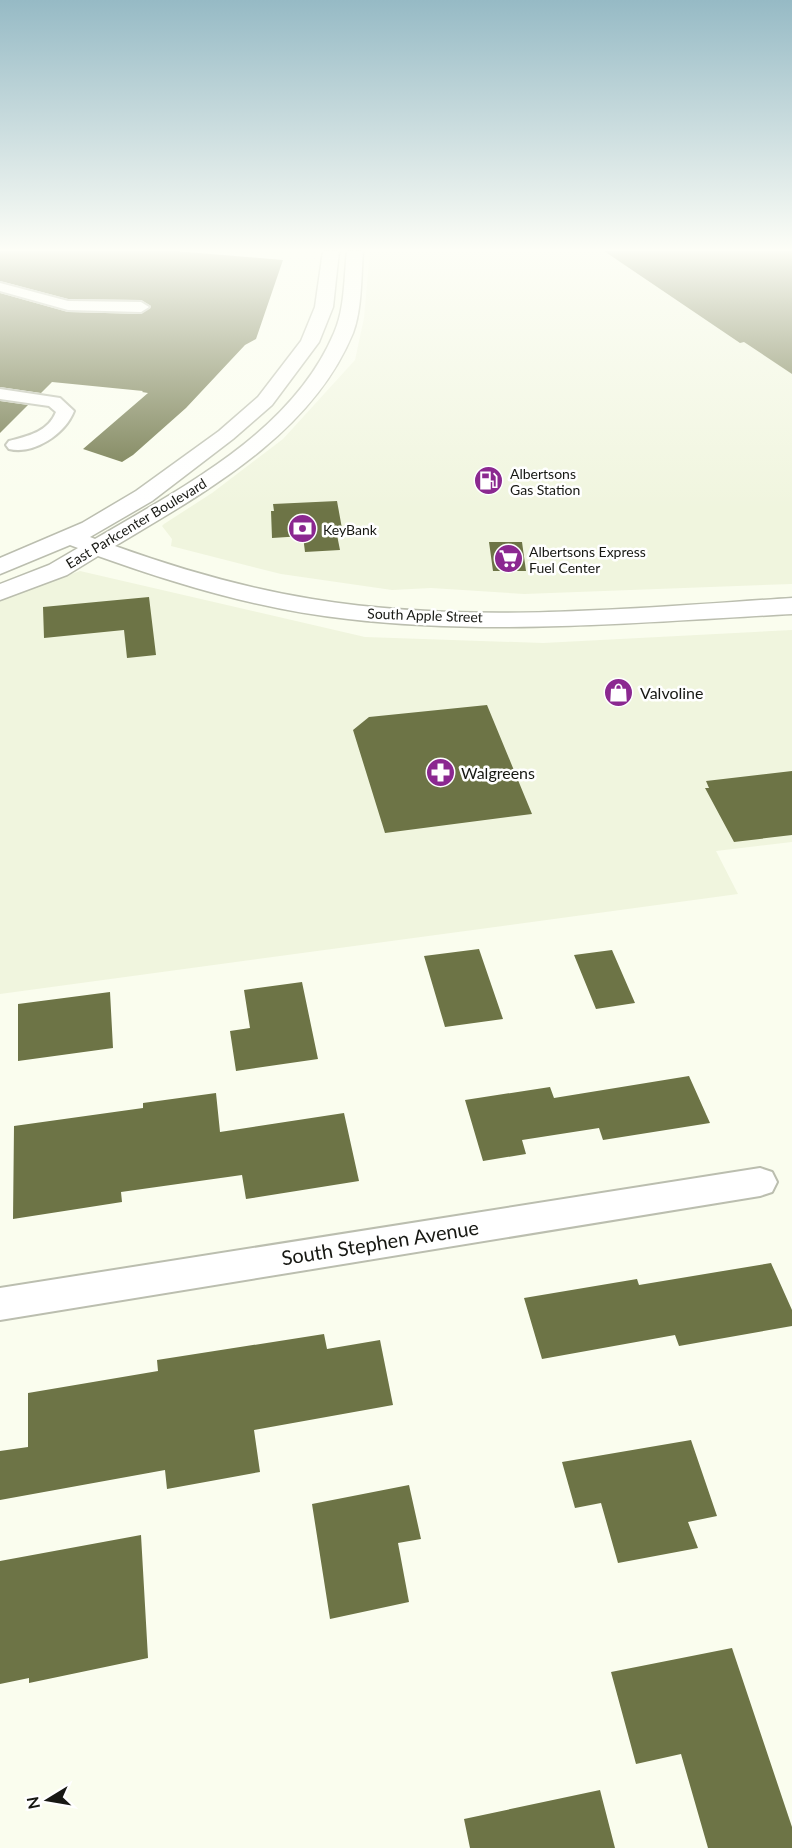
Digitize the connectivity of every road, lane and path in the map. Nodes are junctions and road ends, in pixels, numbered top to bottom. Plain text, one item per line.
1 (312, 337) edge
2 (341, 337) edge
3 (0, 394) edge
4 (15, 445) dead end
5 (69, 537) junction
6 (97, 548) junction
7 (0, 567) edge
8 (0, 593) edge
9 (792, 606) edge
10 (760, 1182) dead end
11 (0, 1304) edge

1 - 5 main road, East Parkcenter Boulevard
2 - 6 main road, East Parkcenter Boulevard
3 - 4 street
5 - 6 main road, South Apple Street
5 - 7 main road, East Parkcenter Boulevard
6 - 8 main road, East Parkcenter Boulevard
6 - 9 main road, South Apple Street
10 - 11 street, South Stephen Avenue

